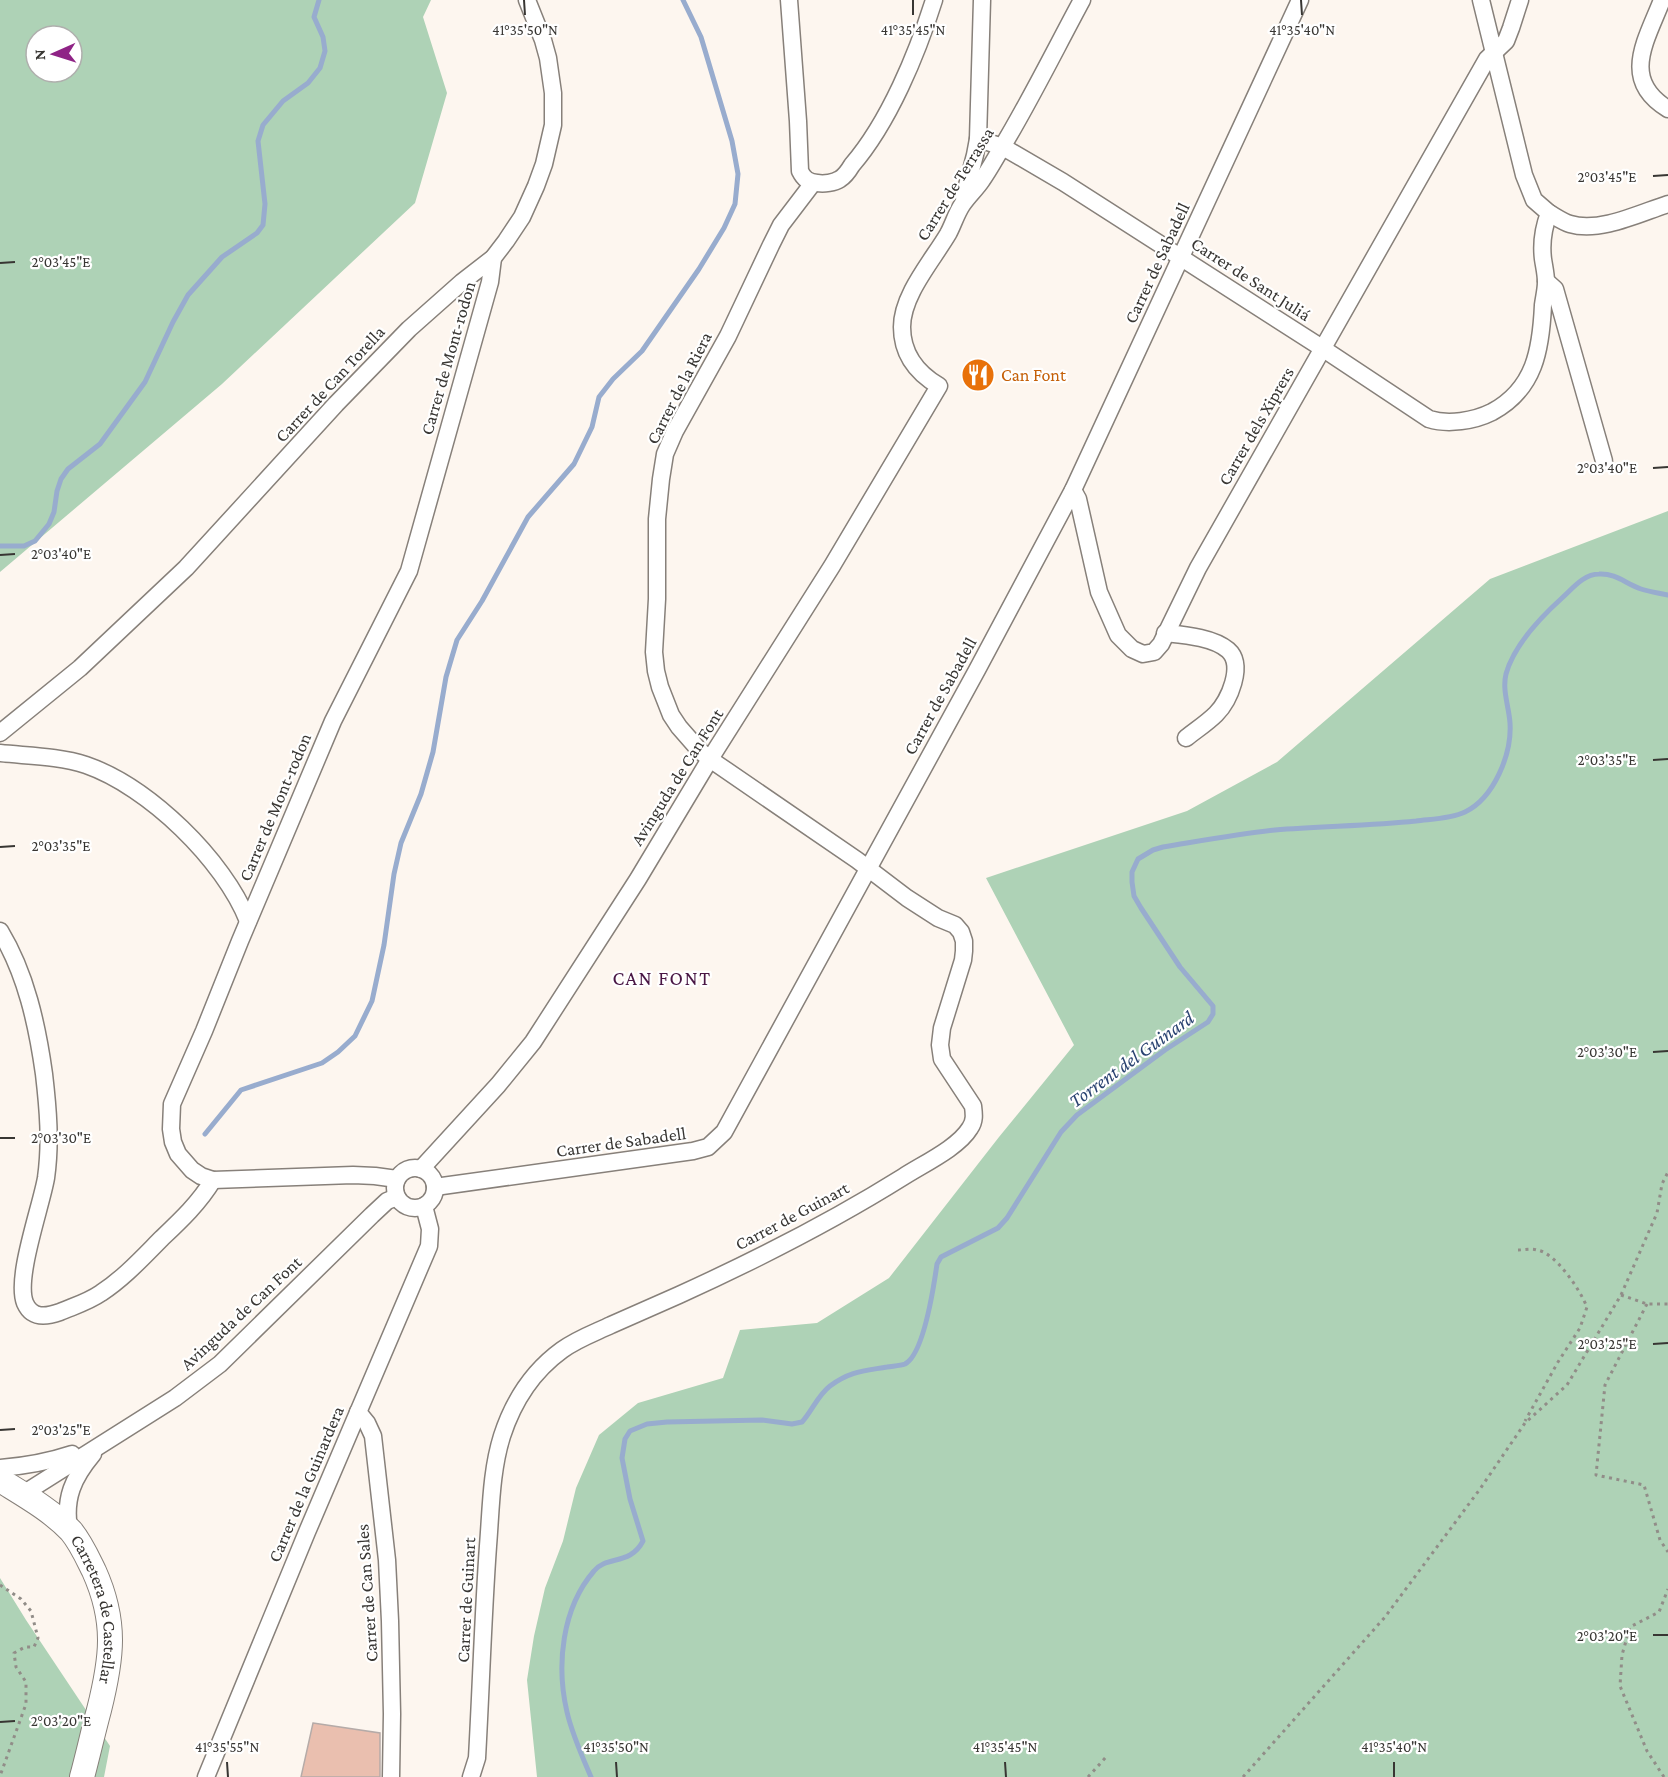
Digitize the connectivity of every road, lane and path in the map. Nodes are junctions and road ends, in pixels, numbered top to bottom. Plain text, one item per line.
1 (527, 0) edge
2 (789, 0) edge
3 (934, 0) edge
4 (982, 0) edge
5 (1082, 0) edge
6 (1300, 0) edge
7 (1481, 0) edge
8 (1520, 0) edge
9 (1662, 0) edge
10 (1494, 52) junction
11 (1668, 109) edge
12 (978, 139) junction
13 (1003, 147) junction
14 (813, 183) junction
15 (1668, 204) edge
16 (961, 206) junction
17 (1549, 213) junction
18 (1181, 257) junction
19 (493, 258) junction
20 (1546, 281) junction
21 (1322, 348) junction
22 (939, 386) joint
23 (1604, 460) dead end
24 (1073, 490) junction
25 (1165, 633) junction
26 (0, 733) edge
27 (1186, 738) dead end
28 (0, 753) edge
29 (710, 759) junction
30 (868, 868) junction
31 (248, 921) junction
32 (0, 931) edge
33 (421, 1169) junction
34 (1668, 1172) edge
35 (397, 1179) junction
36 (213, 1180) junction
37 (435, 1187) junction
38 (397, 1197) junction
39 (424, 1206) junction
40 (1518, 1250) dead end
41 (1622, 1295) junction
42 (1647, 1304) junction
43 (1668, 1304) edge
44 (358, 1412) junction
45 (1525, 1423) junction
46 (101, 1444) junction
47 (0, 1467) edge
48 (0, 1480) edge
49 (23, 1494) junction
50 (69, 1529) junction
51 (1668, 1552) edge
52 (0, 1585) edge
53 (1668, 1589) edge
54 (1107, 1756) dead end
55 (0, 1776) edge
56 (82, 1777) edge
57 (206, 1777) edge
58 (391, 1777) edge
59 (471, 1777) edge
60 (1088, 1777) edge
61 (1243, 1777) edge
62 (1664, 1777) edge

1 - 19 street, Carrer de Can Torella
2 - 14 street
3 - 14 street
4 - 12 street
5 - 13 street, Carrer de Terrassa
6 - 18 street, Carrer de Sabadell
7 - 10 street
8 - 10 street, Carrer dels Xiprers
9 - 11 street
10 - 17 street
10 - 21 street, Carrer dels Xiprers
12 - 13 street, Carrer de Sant Juliá
12 - 16 street
13 - 16 street, Carrer de Terrassa
13 - 18 street, Carrer de Sant Juliá
14 - 29 street, Carrer de la Riera
15 - 17 street
16 - 22 street, Carrer de Terrassa
17 - 20 street
18 - 21 street, Carrer de Sant Juliá
18 - 24 street, Carrer de Sabadell
19 - 26 street, Carrer de Can Torella
19 - 31 street, Carrer de Mont-rodon
20 - 21 street, Carrer de Sant Juliá
20 - 23 street
21 - 25 street, Carrer dels Xiprers
22 - 29 street, Avinguda de Can Font
24 - 25 street, Carrer dels Xiprers
24 - 30 street, Carrer de Sabadell
25 - 27 street
28 - 31 street
29 - 30 street, Carrer de Guinart
29 - 33 street, Avinguda de Can Font
30 - 37 street, Carrer de Sabadell
30 - 59 street, Carrer de Guinart
31 - 36 street, Carrer de Mont-rodon
32 - 36 street
33 - 35 street
33 - 37 street
34 - 41 path
35 - 36 street
35 - 38 street
37 - 39 street
38 - 39 street
38 - 46 street, Avinguda de Can Font
39 - 44 street, Carrer de la Guinardera
40 - 45 path
41 - 42 path
41 - 45 path
42 - 43 path
42 - 51 path
44 - 57 street, Carrer de la Guinardera
44 - 58 street, Carrer de Can Sales
45 - 61 path
46 - 47 street, Avinguda de Can Font
46 - 49 street, Avinguda de Can Font
46 - 50 street, Avinguda de Can Font
48 - 49 street, Carretera de Castellar
49 - 50 street, Carretera de Castellar
50 - 56 street, Carretera de Castellar
52 - 55 path
53 - 62 path
54 - 60 path

